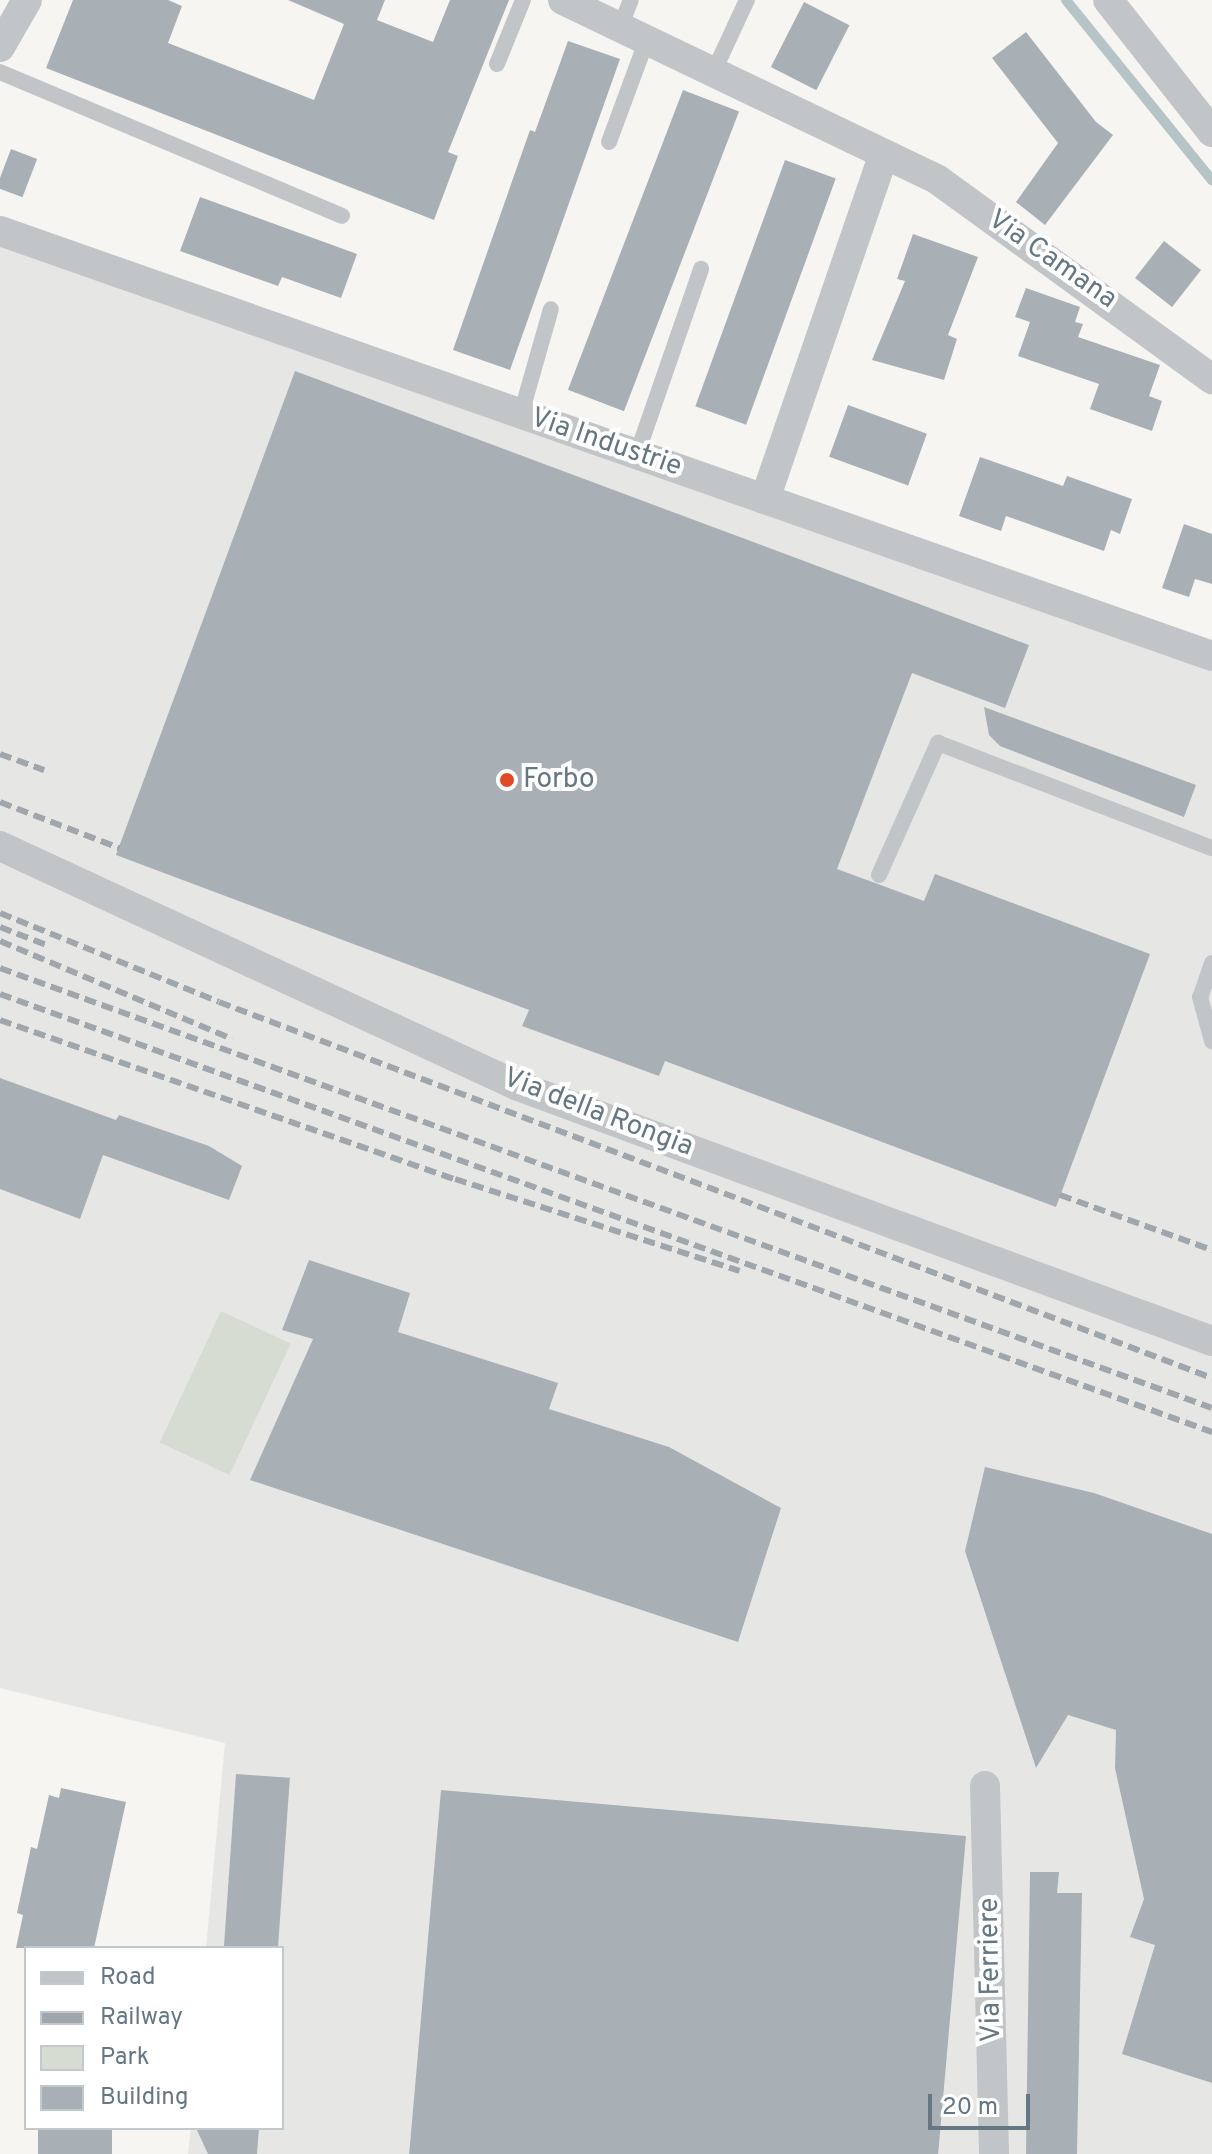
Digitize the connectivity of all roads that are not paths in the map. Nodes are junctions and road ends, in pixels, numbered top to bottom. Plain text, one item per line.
1 (27, 0) edge
2 (523, 0) edge
3 (563, 0) edge
4 (747, 0) edge
5 (1108, 0) edge
6 (633, 22) edge
7 (0, 47) edge
8 (497, 64) dead end
9 (714, 71) junction
10 (0, 72) edge
11 (1212, 132) edge
12 (609, 142) dead end
13 (883, 156) junction
14 (342, 216) dead end
15 (0, 231) edge
16 (701, 269) dead end
17 (551, 309) dead end
18 (1212, 379) edge
19 (521, 414) junction
20 (637, 454) junction
21 (765, 499) junction
22 (1212, 656) edge
23 (0, 846) edge
24 (1212, 848) edge
25 (879, 875) dead end
26 (1212, 963) edge
27 (1212, 1041) edge
28 (1212, 1341) edge
29 (985, 1786) dead end
30 (994, 2154) edge

1 - 7 street
2 - 8 lane
3 - 6 street, Via Camana
4 - 9 lane
5 - 11 street
6 - 9 street, Via Camana
6 - 12 lane
9 - 13 street, Via Camana
10 - 14 lane
13 - 18 street, Via Camana
13 - 21 street
15 - 19 street, Via Industrie
16 - 20 lane
17 - 19 lane
19 - 20 street, Via Industrie
20 - 21 street, Via Industrie
21 - 22 street, Via Industrie
23 - 28 street, Via della Rongia
24 - 25 lane
26 - 27 lane
29 - 30 street, Via Ferriere

